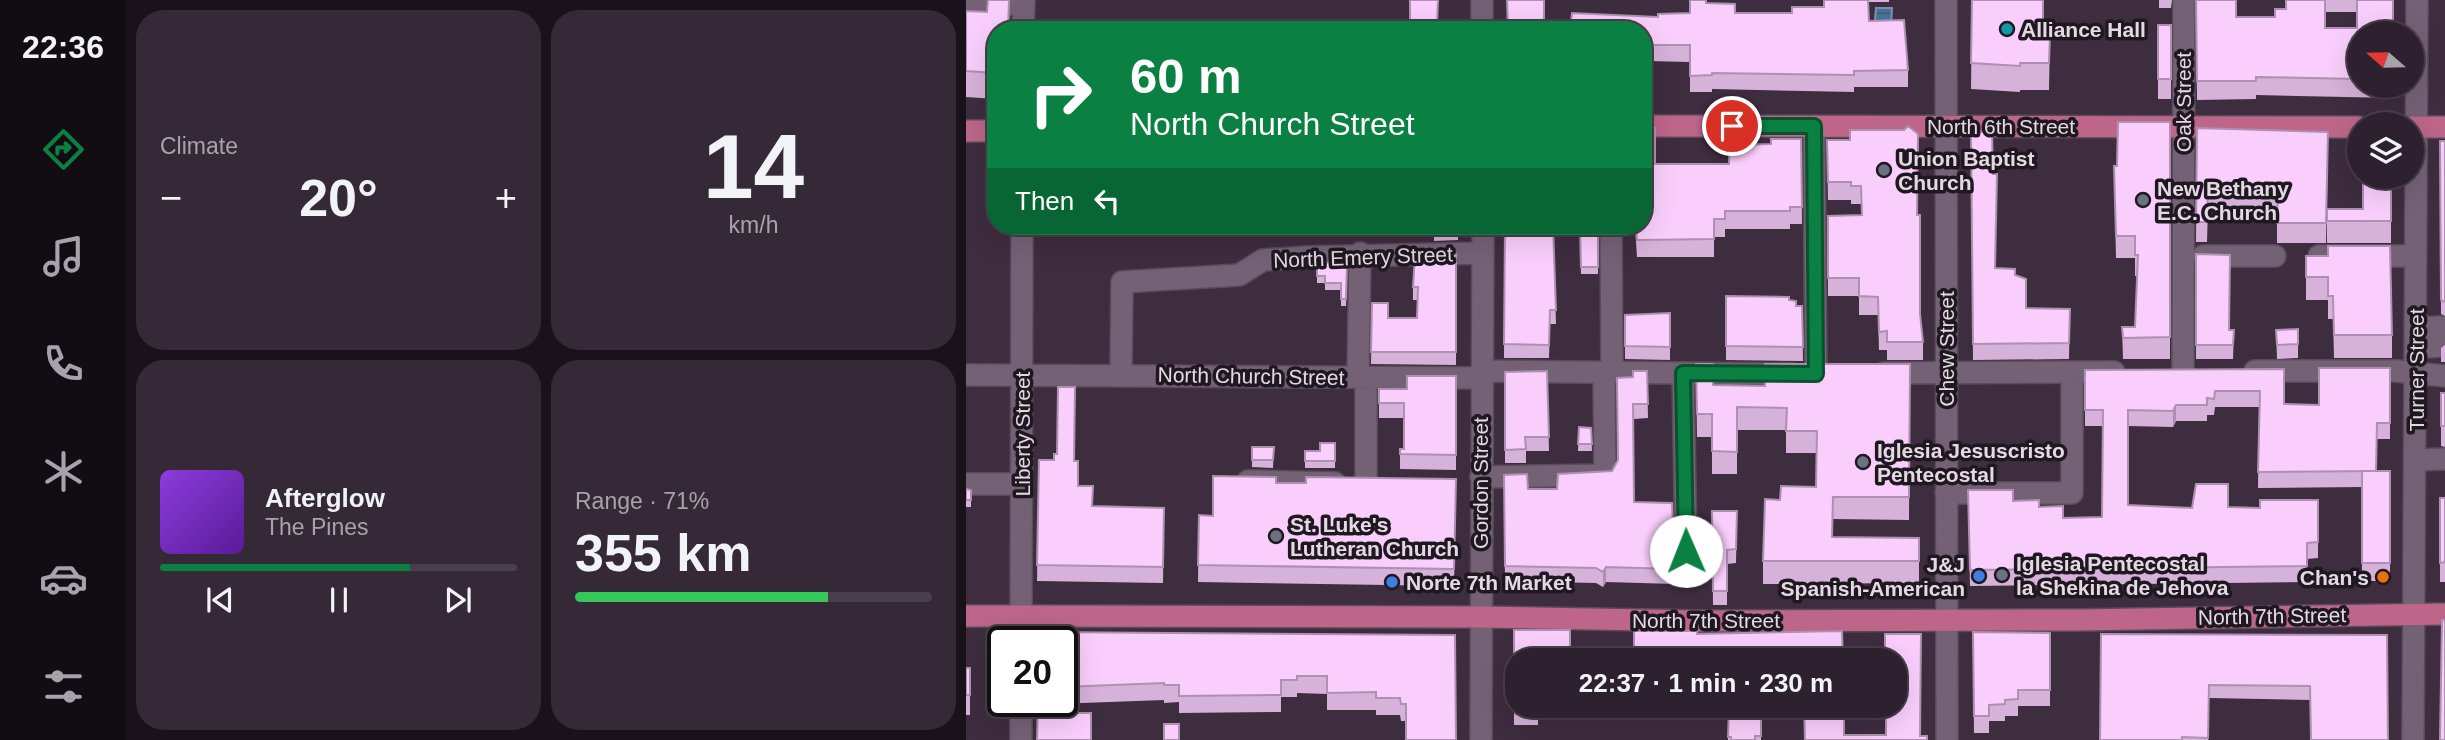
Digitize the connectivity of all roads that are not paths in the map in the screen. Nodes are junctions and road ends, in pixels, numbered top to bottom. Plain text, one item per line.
1 (1482, 0) edge
2 (1946, 0) edge
3 (2184, 0) edge
4 (2417, 0) edge
5 (1024, 2) edge
6 (966, 4) edge
7 (1023, 21) edge
8 (1482, 21) edge
9 (2414, 112) edge
10 (1652, 126) edge
11 (1814, 126) junction
12 (1945, 126) junction
13 (2183, 126) junction
14 (2347, 127) edge
15 (2424, 127) edge
16 (2445, 127) edge
17 (966, 131) edge
18 (987, 131) edge
19 (2414, 189) edge
20 (1022, 235) edge
21 (1483, 235) edge
22 (1611, 235) edge
23 (1360, 253) junction
24 (1483, 253) junction
25 (2183, 255) junction
26 (2275, 256) dead end
27 (2319, 256) edge
28 (2415, 256) junction
29 (2441, 336) dead end
30 (2415, 338) junction
31 (2236, 371) edge
32 (2072, 372) junction
33 (2133, 372) edge
34 (2158, 372) edge
35 (2183, 372) junction
36 (2210, 372) edge
37 (1683, 373) junction
38 (1868, 373) edge
39 (1946, 373) junction
40 (2416, 373) junction
41 (1121, 374) junction
42 (1481, 374) junction
43 (1608, 374) junction
44 (1816, 374) junction
45 (1842, 374) edge
46 (966, 375) edge
47 (1021, 375) junction
48 (2445, 376) edge
49 (1362, 377) junction
50 (2445, 459) edge
51 (2416, 460) junction
52 (1229, 480) edge
53 (1480, 480) junction
54 (1366, 483) junction
55 (1391, 483) edge
56 (1455, 483) edge
57 (966, 484) edge
58 (1022, 484) junction
59 (1946, 493) junction
60 (1686, 551) dead end
61 (2414, 613) junction
62 (2445, 614) edge
63 (1021, 615) junction
64 (966, 616) edge
65 (1480, 617) junction
66 (1946, 620) junction
67 (1021, 626) edge
68 (1021, 717) edge
69 (1021, 740) edge
70 (1481, 740) edge
71 (1947, 740) edge
72 (2413, 740) edge

1 - 8 street
2 - 12 street, Chew Street
3 - 13 street, Oak Street
4 - 9 street, Turner Street
5 - 6 street
5 - 7 street
10 - 11 main road, North 6th Street
11 - 12 main road, North 6th Street
11 - 44 street
12 - 13 main road, North 6th Street
12 - 39 street, Chew Street
13 - 14 main road, North 6th Street
13 - 25 street, Oak Street
15 - 16 main road
17 - 18 main road
19 - 28 street, Turner Street
20 - 47 street, Liberty Street
21 - 24 street, Gordon Street
22 - 43 street
23 - 24 street, North Emery Street
23 - 41 street, North Emery Street
23 - 49 street
24 - 42 street, Gordon Street
25 - 26 street
25 - 35 street, Oak Street
27 - 28 street
28 - 30 street, Turner Street
29 - 30 street
30 - 40 street, Turner Street
31 - 40 street
32 - 33 street
32 - 39 street
32 - 59 street
34 - 35 street
35 - 36 street
37 - 43 street, North Church Street
37 - 44 street, North Church Street
37 - 60 street
38 - 39 street
39 - 59 street, Chew Street
40 - 48 street
40 - 51 street, Turner Street
41 - 47 street, North Church Street
41 - 49 street, North Church Street
42 - 43 street, North Church Street
42 - 49 street, North Church Street
42 - 53 street, Gordon Street
43 - 53 street
44 - 45 street, North Church Street
46 - 47 street, North Church Street
47 - 58 street, Liberty Street
49 - 54 street
50 - 51 street
51 - 61 street, Turner Street
52 - 54 street
53 - 56 street
53 - 65 street, Gordon Street
54 - 55 street
57 - 58 street
58 - 63 street, Liberty Street
59 - 66 street, Chew Street
61 - 62 main road, North 7th Street
61 - 66 main road, North 7th Street
61 - 72 street, Turner Street
63 - 64 main road, North 7th Street
63 - 65 main road, North 7th Street
63 - 67 street, Liberty Street
65 - 66 main road, North 7th Street
65 - 70 street, Gordon Street
66 - 71 street, Chew Street
68 - 69 street

